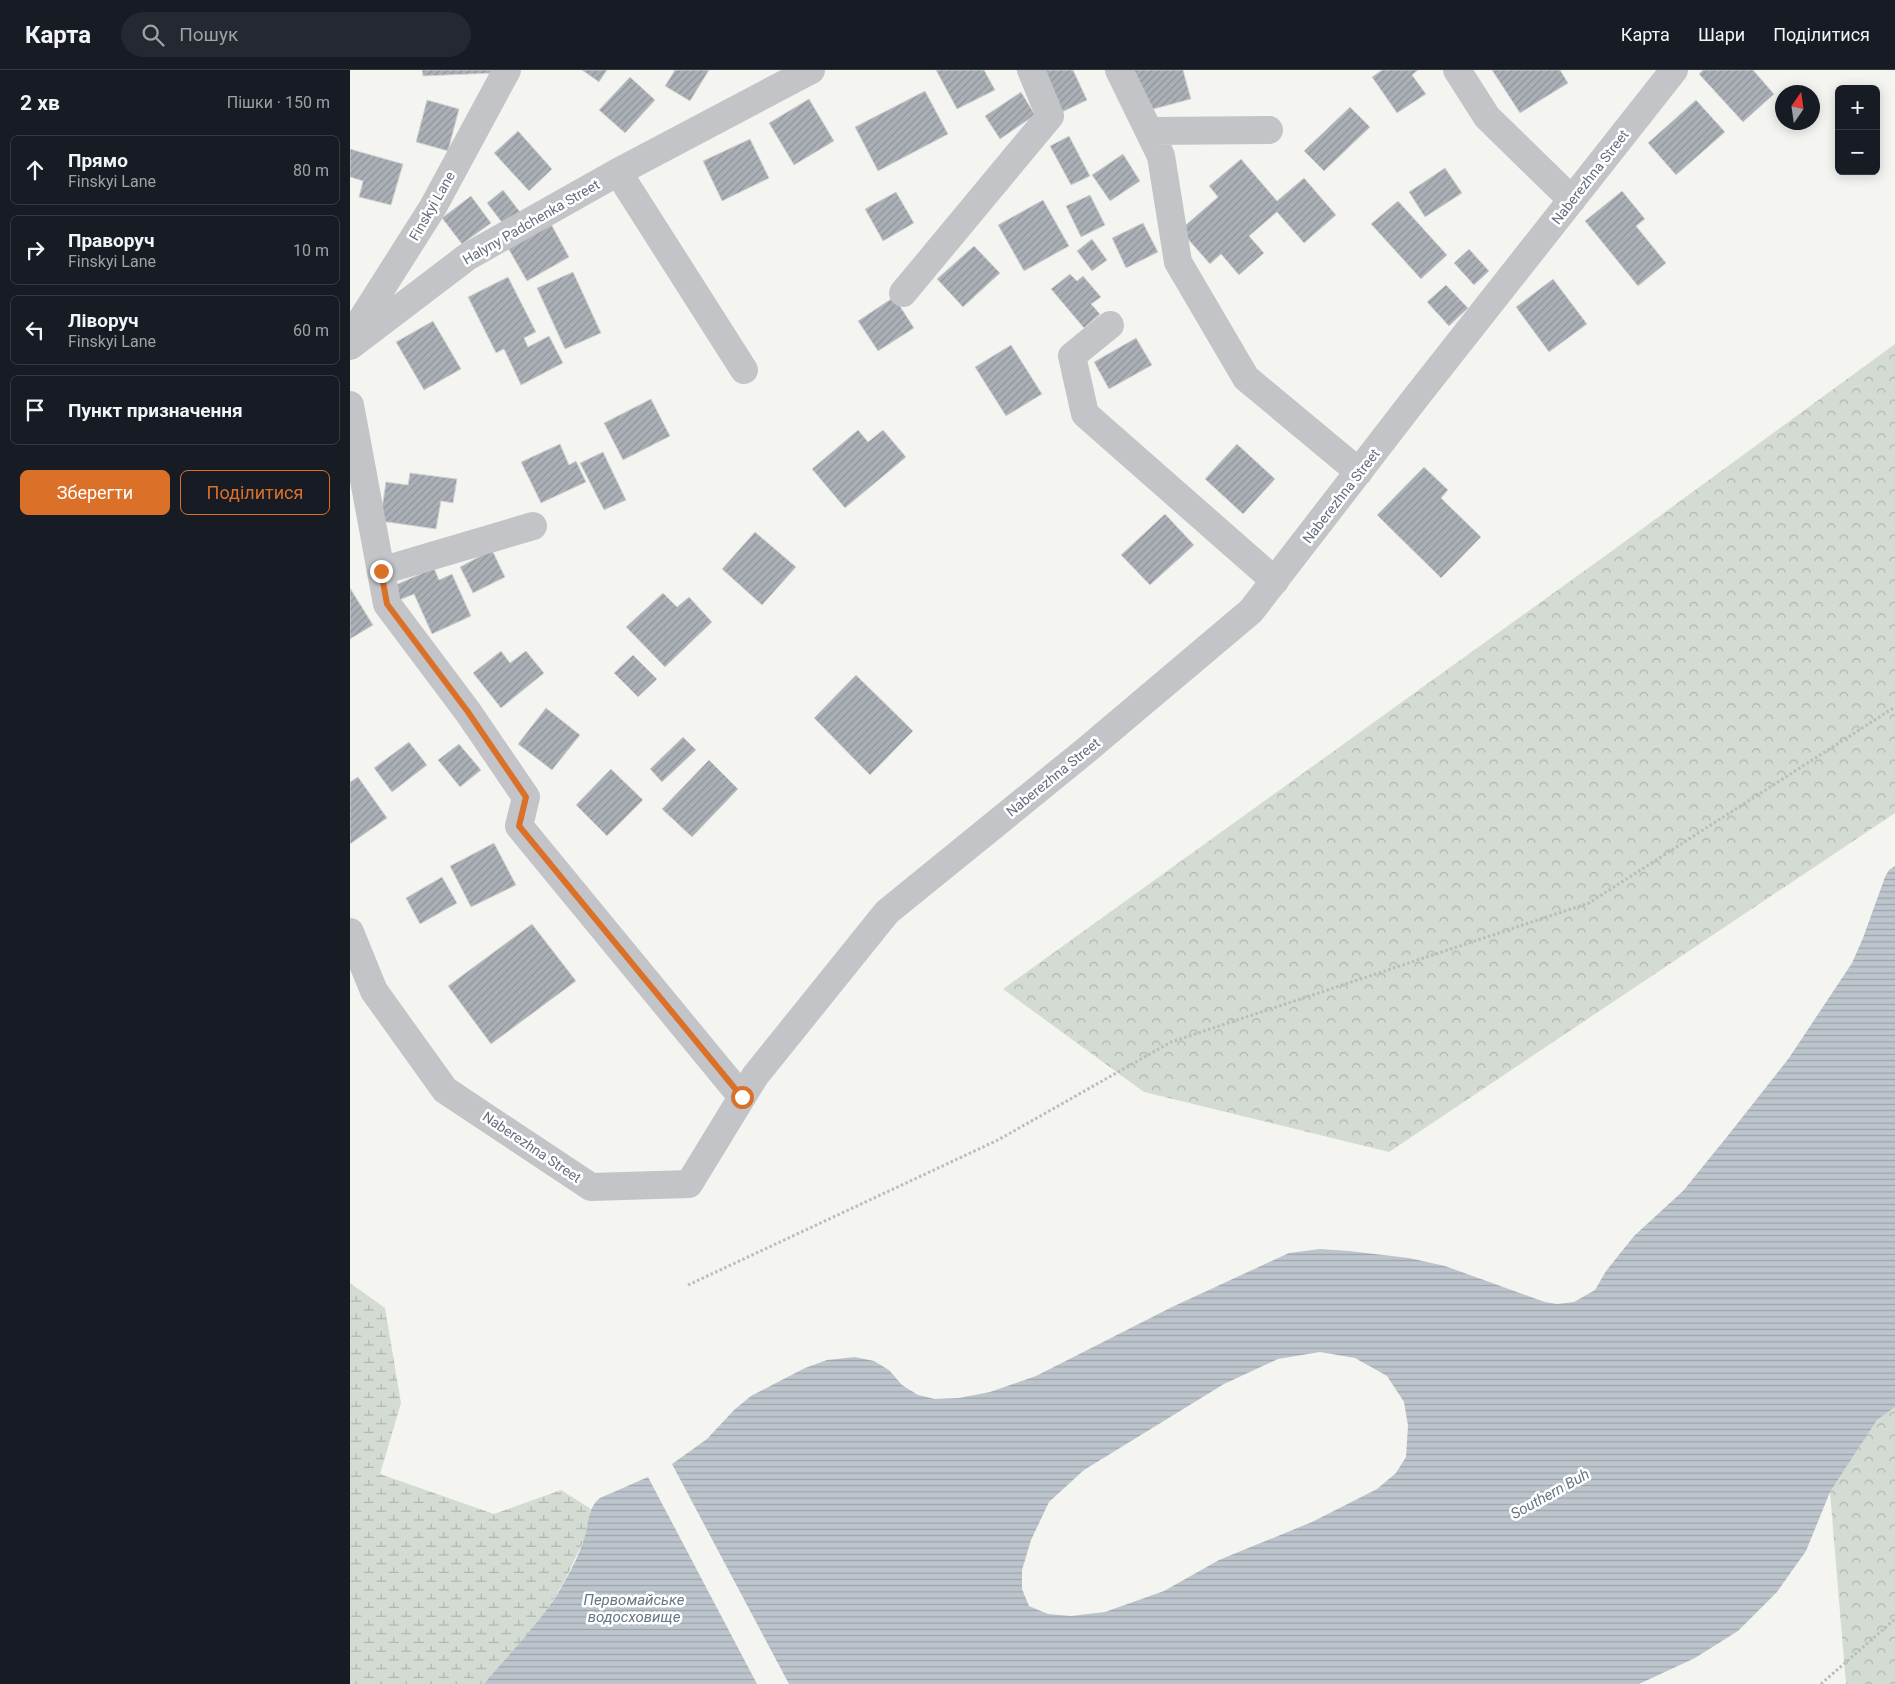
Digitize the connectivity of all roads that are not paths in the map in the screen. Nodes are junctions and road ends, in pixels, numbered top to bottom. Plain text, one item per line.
1 (507, 70) edge
2 (811, 70) edge
3 (1031, 70) edge
4 (1120, 70) edge
5 (1457, 70) edge
6 (1674, 70) edge
7 (1269, 130) dead end
8 (1148, 131) junction
9 (618, 172) junction
10 (1572, 200) junction
11 (903, 293) dead end
12 (1110, 325) dead end
13 (350, 338) edge
14 (350, 346) edge
15 (744, 370) dead end
16 (350, 405) edge
17 (1359, 472) junction
18 (533, 526) dead end
19 (381, 571) junction
20 (1275, 582) junction
21 (350, 932) edge
22 (742, 1097) junction

1 - 13 street, Finskyi Lane
2 - 9 street, Halyny Padchenka Street
3 - 11 street
4 - 8 street
5 - 10 street
6 - 10 street, Naberezhna Street
7 - 8 street
8 - 17 street
9 - 14 street, Halyny Padchenka Street
9 - 15 street
10 - 17 street, Naberezhna Street
12 - 20 street
16 - 19 street
17 - 20 street, Naberezhna Street
18 - 19 street
19 - 22 street
20 - 22 street, Naberezhna Street
21 - 22 street, Naberezhna Street

